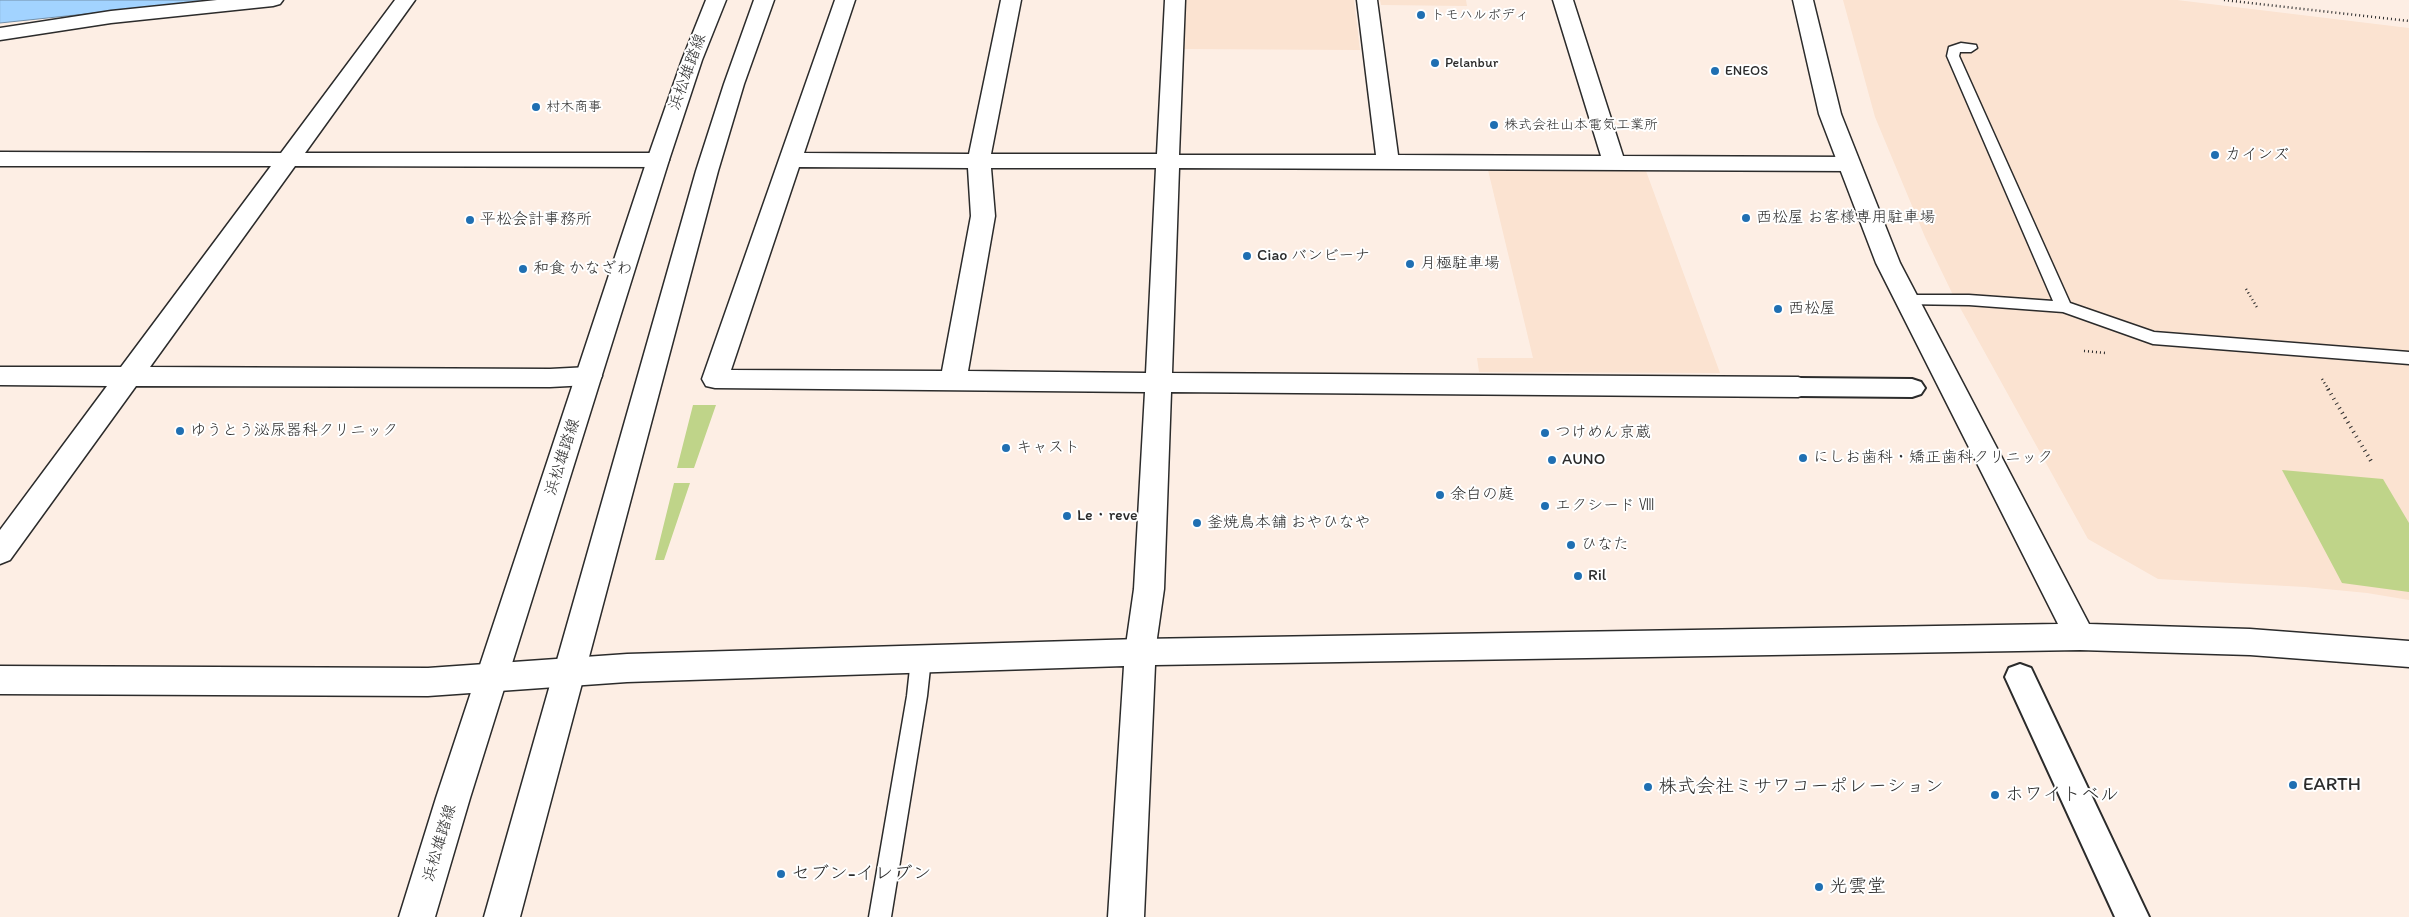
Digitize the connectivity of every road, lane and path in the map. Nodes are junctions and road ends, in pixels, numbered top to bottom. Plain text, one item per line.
1 (273, 0) edge
2 (406, 0) edge
3 (716, 0) edge
4 (764, 0) edge
5 (845, 0) edge
6 (1010, 0) edge
7 (1175, 0) edge
8 (1367, 0) edge
9 (1563, 0) edge
10 (1803, 0) edge
11 (2224, 0) edge
12 (2409, 21) edge
13 (0, 34) edge
14 (1971, 48) dead end
15 (0, 159) edge
16 (288, 160) junction
17 (658, 160) junction
18 (790, 160) junction
19 (980, 161) junction
20 (1167, 161) junction
21 (1388, 162) junction
22 (1614, 162) junction
23 (1849, 164) junction
24 (2246, 289) dead end
25 (1906, 300) junction
26 (2064, 307) junction
27 (2258, 309) dead end
28 (2409, 358) edge
29 (0, 376) edge
30 (589, 376) junction
31 (129, 377) junction
32 (2321, 378) dead end
33 (953, 381) junction
34 (1158, 382) junction
35 (1798, 387) joint
36 (1912, 388) dead end
37 (2371, 461) dead end
38 (0, 552) edge
39 (2080, 638) junction
40 (1140, 652) junction
41 (2409, 654) edge
42 (921, 659) junction
43 (568, 672) junction
44 (492, 677) junction
45 (2020, 678) dead end
46 (0, 680) edge
47 (417, 917) edge
48 (502, 917) edge
49 (880, 917) edge
50 (1126, 917) edge
51 (2132, 917) edge

1 - 13 street
2 - 16 street
3 - 17 street, 浜松雄踏線
4 - 43 street
5 - 18 street
6 - 19 street
7 - 20 street
8 - 21 street
9 - 22 street
10 - 23 street
11 - 12 path
14 - 26 lane
15 - 16 street
16 - 17 street
16 - 31 street
17 - 30 street, 浜松雄踏線
18 - 19 street
18 - 33 street
19 - 20 street
19 - 33 street
20 - 21 street
20 - 34 street
21 - 22 street
22 - 23 street
23 - 25 street
24 - 27 path
25 - 26 lane
25 - 39 street
26 - 28 lane
29 - 31 street
30 - 31 street
30 - 44 street, 浜松雄踏線
31 - 38 street
32 - 37 path
33 - 34 street
34 - 35 street
34 - 40 street
35 - 36 street
39 - 40 street
39 - 41 street
40 - 42 street
40 - 50 street
42 - 43 street
42 - 49 lane
43 - 44 street
43 - 48 street
44 - 46 street
44 - 47 street, 浜松雄踏線
45 - 51 street

